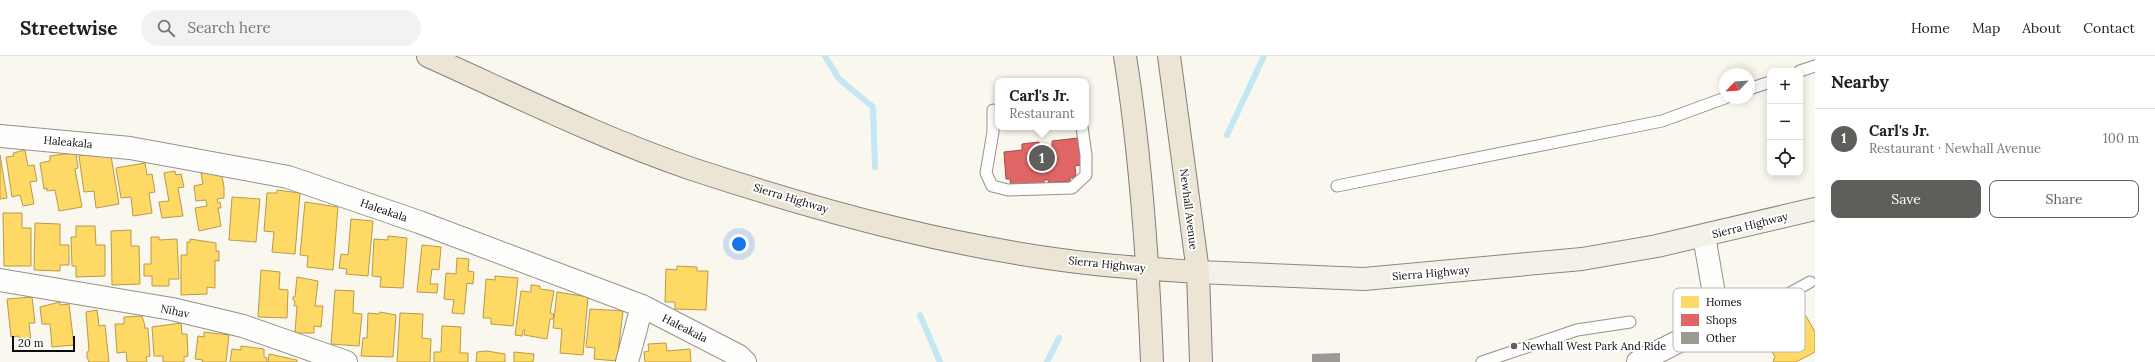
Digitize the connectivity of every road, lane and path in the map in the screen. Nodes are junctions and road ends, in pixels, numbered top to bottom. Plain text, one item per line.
1 (428, 56) edge
2 (1125, 56) edge
3 (1169, 56) edge
4 (1815, 66) edge
5 (1803, 70) edge
6 (1767, 83) edge
7 (1755, 88) edge
8 (1719, 100) edge
9 (993, 110) dead end
10 (1082, 130) edge
11 (0, 136) edge
12 (1337, 186) dead end
13 (1815, 209) edge
14 (1704, 236) junction
15 (1148, 268) junction
16 (1198, 272) junction
17 (0, 280) edge
18 (1810, 282) dead end
19 (1712, 288) edge
20 (1799, 288) edge
21 (642, 306) junction
22 (1630, 322) dead end
23 (1673, 344) edge
24 (346, 362) edge
25 (627, 362) edge
26 (745, 362) edge
27 (1152, 362) edge
28 (1201, 362) edge
29 (1482, 362) edge
30 (1638, 362) edge

1 - 15 main road, Sierra Highway
2 - 15 main road
3 - 16 main road, Newhall Avenue
4 - 5 lane
6 - 7 lane
8 - 12 lane
9 - 10 lane
11 - 21 street, Haleakala
13 - 14 main road, Sierra Highway
14 - 16 main road, Sierra Highway
14 - 19 street
15 - 16 main road, Sierra Highway
15 - 27 main road
16 - 28 main road, Newhall Avenue
17 - 24 street, Nihav
18 - 20 lane
21 - 25 street
21 - 26 street, Haleakala
22 - 29 lane
23 - 30 street

